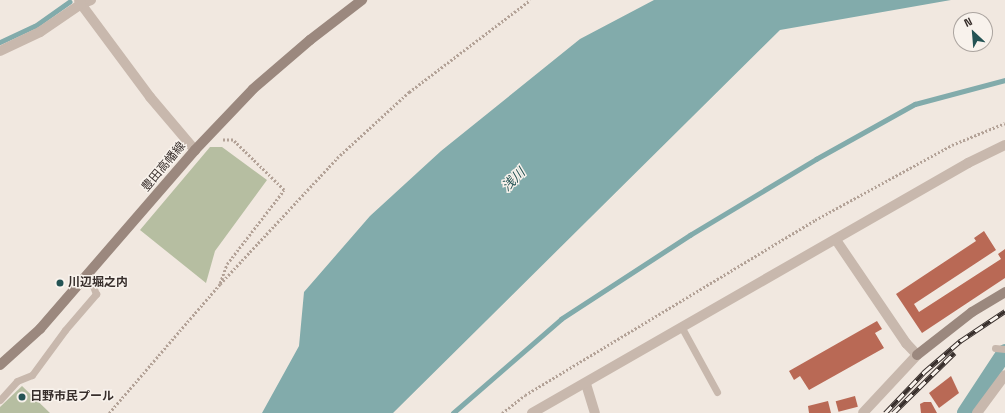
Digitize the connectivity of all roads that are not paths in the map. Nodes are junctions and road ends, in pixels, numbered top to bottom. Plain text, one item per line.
1 (91, 0) edge
2 (362, 0) edge
3 (80, 2) edge
4 (0, 51) edge
5 (1005, 145) edge
6 (195, 150) junction
7 (836, 240) junction
8 (85, 279) junction
9 (1005, 292) edge
10 (682, 328) junction
11 (995, 348) dead end
12 (1005, 349) edge
13 (917, 355) junction
14 (0, 365) edge
15 (1005, 375) edge
16 (586, 384) junction
17 (717, 392) dead end
18 (0, 400) edge
19 (532, 413) edge
20 (596, 413) edge
21 (863, 413) edge
22 (977, 413) edge

1 - 3 street
2 - 6 main road, 豊田高幡線
3 - 4 street
3 - 6 street
5 - 7 street
6 - 8 main road, 豊田高幡線
7 - 10 street
7 - 13 street
8 - 14 main road, 豊田高幡線
8 - 18 lane
9 - 13 main road
10 - 16 street
10 - 17 lane
11 - 12 lane
13 - 21 street
15 - 22 street
16 - 19 street
16 - 20 street

